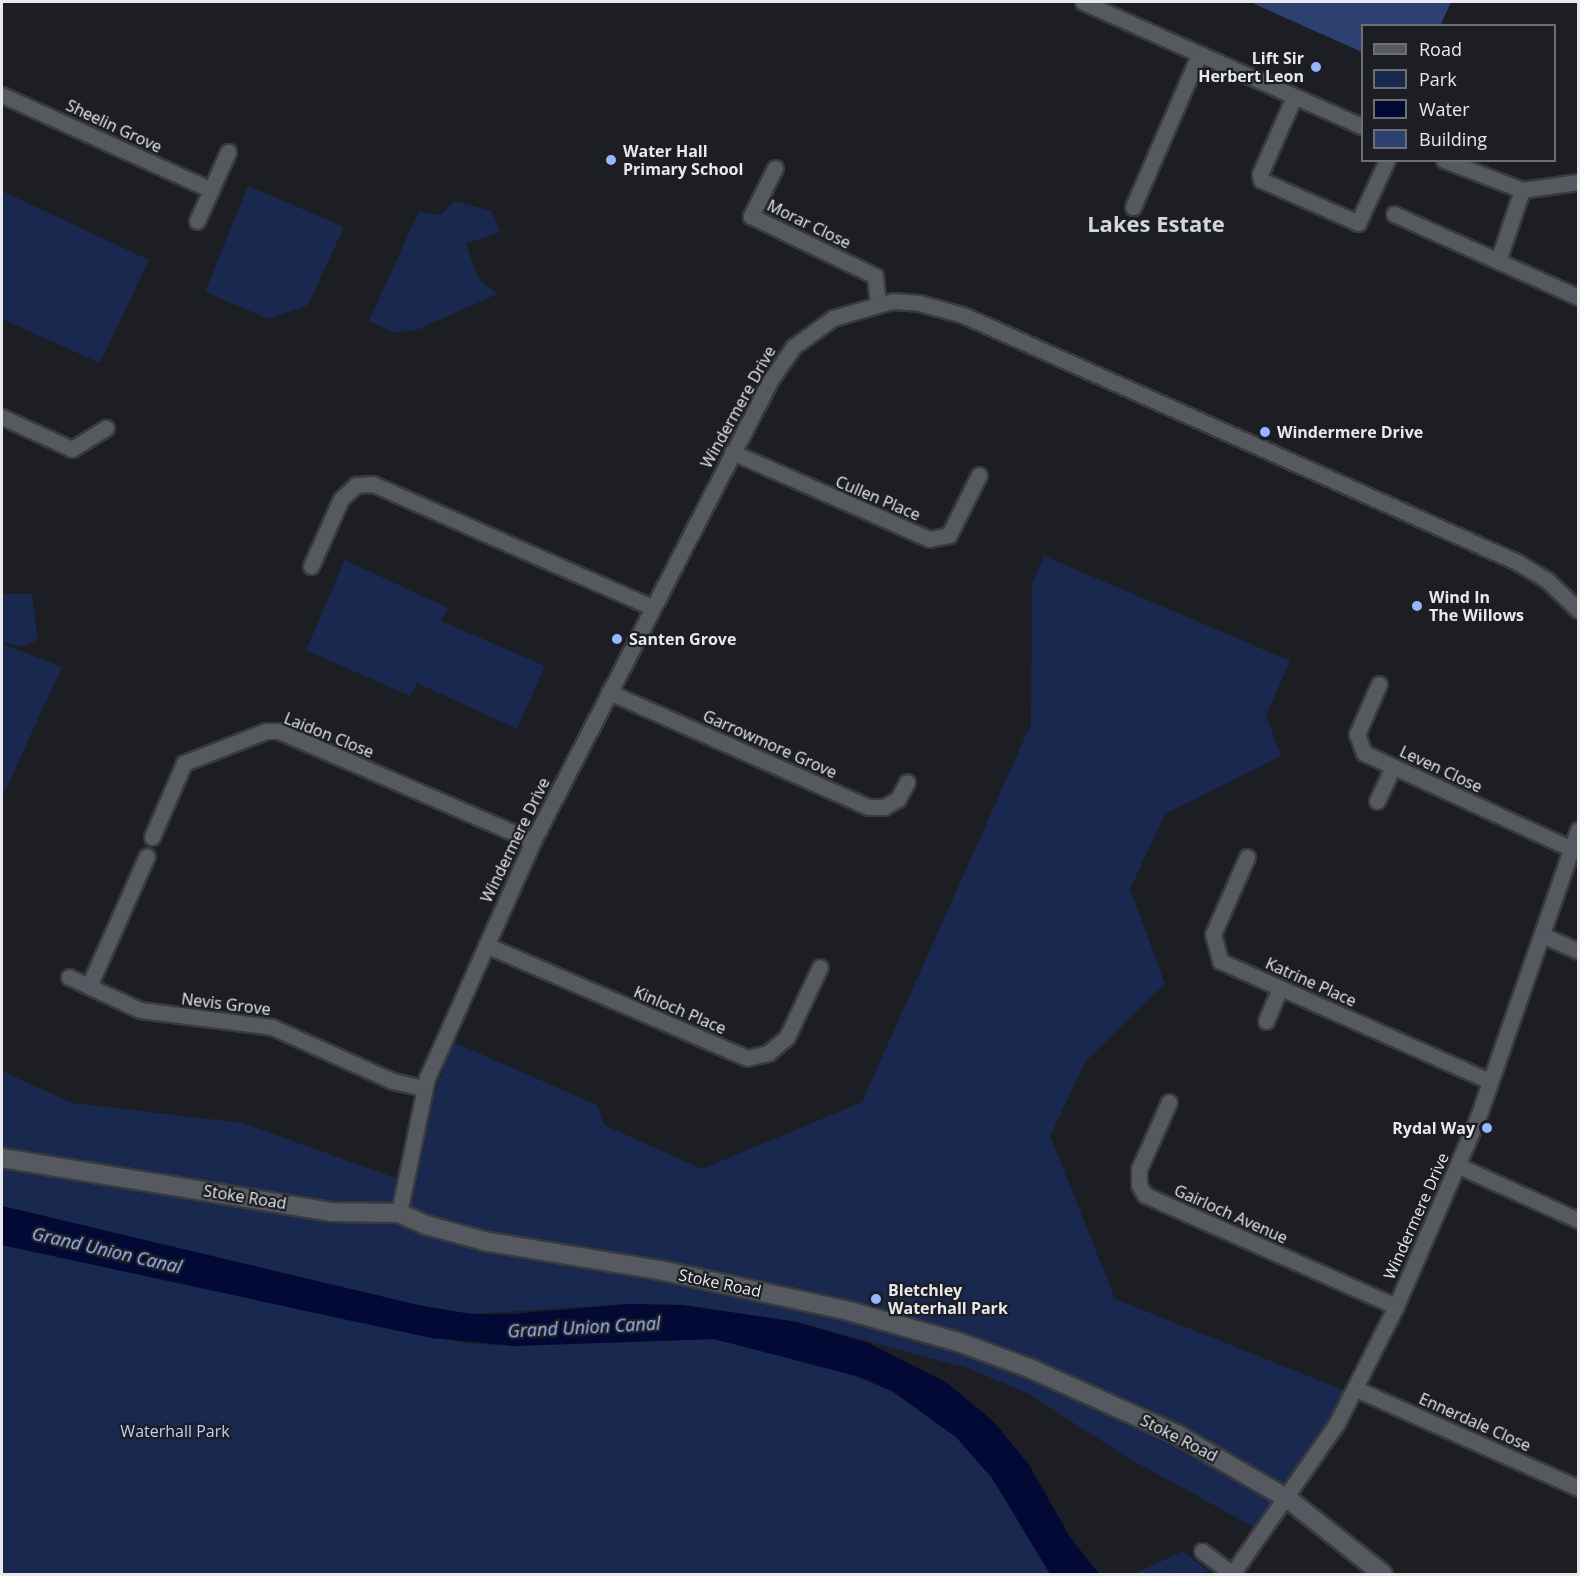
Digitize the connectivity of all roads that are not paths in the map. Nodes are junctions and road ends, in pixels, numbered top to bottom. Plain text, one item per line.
1 (1083, 2) edge
2 (1199, 56) junction
3 (2, 95) edge
4 (1294, 97) junction
5 (1361, 126) edge
6 (228, 152) dead end
7 (1386, 162) edge
8 (1449, 162) edge
9 (775, 168) dead end
10 (1578, 182) edge
11 (211, 190) junction
12 (1522, 190) junction
13 (1133, 207) dead end
14 (1394, 214) dead end
15 (197, 221) dead end
16 (1498, 261) junction
17 (1578, 297) edge
18 (878, 303) junction
19 (2, 417) edge
20 (106, 428) dead end
21 (732, 452) junction
22 (979, 475) dead end
23 (311, 566) dead end
24 (652, 607) junction
25 (1578, 610) edge
26 (1378, 684) dead end
27 (609, 692) junction
28 (1393, 766) junction
29 (907, 782) dead end
30 (1377, 801) dead end
31 (1578, 830) edge
32 (152, 837) dead end
33 (533, 841) junction
34 (1572, 849) junction
35 (147, 856) dead end
36 (1247, 857) dead end
37 (1542, 935) junction
38 (486, 945) junction
39 (1578, 951) edge
40 (819, 967) dead end
41 (69, 977) dead end
42 (89, 986) junction
43 (1280, 988) junction
44 (1266, 1021) dead end
45 (1490, 1081) junction
46 (424, 1088) junction
47 (1169, 1102) dead end
48 (2, 1158) edge
49 (1459, 1166) junction
50 (399, 1213) junction
51 (1578, 1220) edge
52 (1396, 1306) junction
53 (1356, 1389) junction
54 (1578, 1488) edge
55 (1288, 1498) junction
56 (1202, 1551) dead end
57 (1232, 1574) edge
58 (1383, 1575) edge

1 - 2 street
2 - 4 street
2 - 13 street
3 - 11 street, Sheelin Grove
4 - 5 street
4 - 7 street
6 - 11 street
8 - 12 street
9 - 18 street, Morar Close
10 - 12 street
11 - 15 street
12 - 16 street
14 - 16 street
16 - 17 street
18 - 21 street, Windermere Drive
18 - 25 street, Windermere Drive
19 - 20 street
21 - 22 street, Cullen Place
21 - 24 street, Windermere Drive
23 - 24 street
24 - 27 street, Windermere Drive
26 - 28 street, Leven Close
27 - 29 street, Garrowmore Grove
27 - 33 street, Windermere Drive
28 - 30 street
28 - 34 street, Leven Close
31 - 34 street, Windermere Drive
32 - 33 street, Laidon Close
33 - 38 street, Windermere Drive
34 - 37 street, Windermere Drive
35 - 42 street
36 - 43 street, Katrine Place
37 - 39 street
37 - 45 street, Windermere Drive
38 - 40 street, Kinloch Place
38 - 46 street, Windermere Drive
41 - 42 street, Nevis Grove
42 - 46 street, Nevis Grove
43 - 44 street
43 - 45 street, Katrine Place
45 - 49 street, Windermere Drive
46 - 50 street, Windermere Drive
47 - 52 street, Gairloch Avenue
48 - 50 street, Stoke Road
49 - 51 street
49 - 52 street, Windermere Drive
50 - 55 street, Stoke Road
52 - 53 street, Windermere Drive
53 - 54 street, Ennerdale Close
53 - 55 street, Windermere Drive
55 - 57 street, Windermere Drive
55 - 58 street, Stoke Road
56 - 57 street

